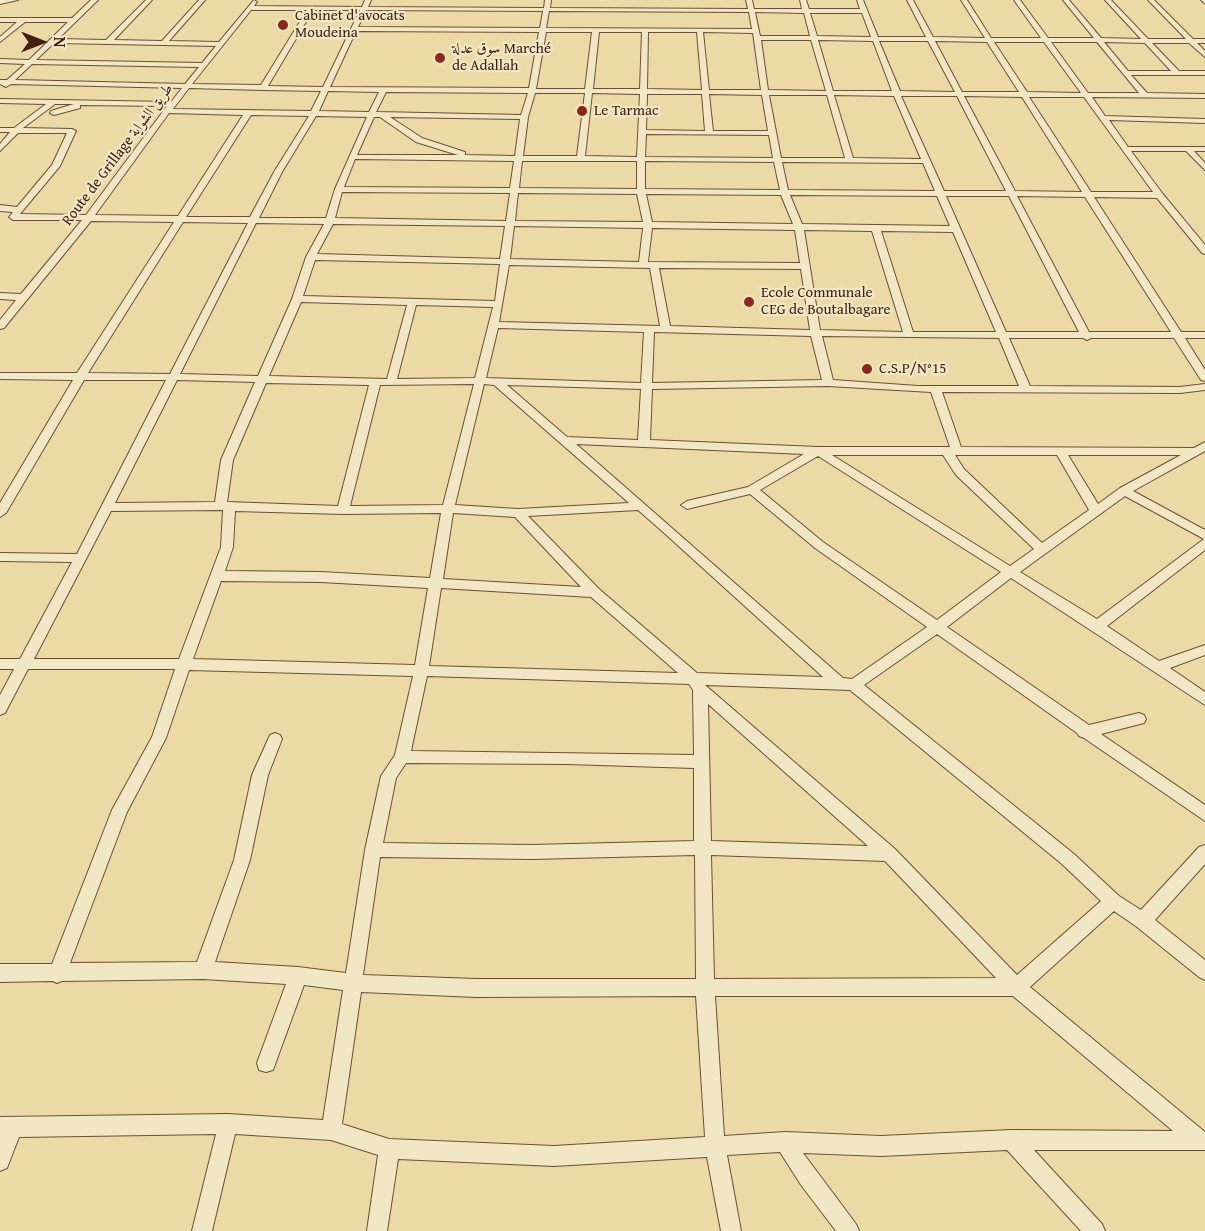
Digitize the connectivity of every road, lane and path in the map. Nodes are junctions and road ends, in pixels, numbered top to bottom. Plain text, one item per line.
1 (15, 0) edge
2 (95, 0) edge
3 (149, 0) edge
4 (202, 0) edge
5 (256, 0) edge
6 (368, 0) edge
7 (749, 0) edge
8 (803, 0) edge
9 (860, 0) edge
10 (910, 0) edge
11 (964, 0) edge
12 (1017, 0) edge
13 (1066, 0) edge
14 (1108, 0) edge
15 (1151, 0) edge
16 (0, 2) edge
17 (548, 5) edge
18 (250, 8) junction
19 (310, 9) junction
20 (363, 9) junction
21 (751, 10) junction
22 (807, 11) junction
23 (865, 11) junction
24 (0, 20) edge
25 (23, 20) junction
26 (73, 20) junction
27 (354, 29) junction
28 (596, 29) junction
29 (543, 30) junction
30 (645, 30) junction
31 (700, 30) junction
32 (757, 35) junction
33 (989, 38) junction
34 (814, 39) junction
35 (877, 39) junction
36 (931, 39) junction
37 (1046, 39) junction
38 (0, 40) edge
39 (50, 41) junction
40 (1101, 41) junction
41 (1147, 41) junction
42 (1192, 41) junction
43 (1205, 41) edge
44 (108, 42) junction
45 (164, 43) junction
46 (222, 44) junction
47 (1205, 55) edge
48 (0, 61) edge
49 (28, 62) junction
50 (205, 65) junction
51 (1126, 73) junction
52 (1177, 73) junction
53 (1205, 73) edge
54 (9, 81) junction
55 (0, 82) edge
56 (187, 87) junction
57 (263, 88) junction
58 (325, 89) junction
59 (384, 89) junction
60 (0, 90) edge
61 (532, 91) junction
62 (589, 91) junction
63 (642, 92) junction
64 (705, 92) junction
65 (765, 93) junction
66 (830, 93) junction
67 (1025, 93) junction
68 (897, 94) junction
69 (1085, 94) junction
70 (960, 95) junction
71 (1145, 96) junction
72 (1205, 96) edge
73 (0, 101) edge
74 (97, 102) junction
75 (51, 103) junction
76 (174, 104) junction
77 (167, 111) junction
78 (248, 112) junction
79 (54, 113) junction
80 (314, 113) junction
81 (376, 114) junction
82 (524, 117) junction
83 (1102, 118) junction
84 (1205, 121) edge
85 (0, 130) edge
86 (16, 130) junction
87 (72, 131) junction
88 (641, 132) junction
89 (709, 133) junction
90 (773, 133) junction
91 (0, 148) edge
92 (1125, 149) junction
93 (1188, 149) junction
94 (1205, 149) edge
95 (352, 157) junction
96 (475, 158) junction
97 (519, 158) junction
98 (581, 158) junction
99 (641, 160) junction
100 (850, 161) junction
101 (926, 161) junction
102 (778, 162) junction
103 (1205, 168) edge
104 (339, 189) junction
105 (514, 190) junction
106 (641, 191) junction
107 (785, 193) junction
108 (941, 194) junction
109 (1011, 195) junction
110 (1088, 195) junction
111 (1159, 195) junction
112 (0, 208) edge
113 (18, 210) junction
114 (87, 219) junction
115 (256, 219) junction
116 (178, 220) junction
117 (330, 221) junction
118 (510, 224) junction
119 (648, 226) junction
120 (799, 228) junction
121 (876, 229) junction
122 (956, 229) junction
123 (1204, 248) edge
124 (311, 257) junction
125 (505, 262) junction
126 (649, 266) junction
127 (804, 266) junction
128 (0, 296) edge
129 (22, 297) junction
130 (297, 299) junction
131 (412, 303) junction
132 (499, 304) junction
133 (493, 325) junction
134 (0, 326) edge
135 (649, 329) junction
136 (666, 329) junction
137 (816, 333) junction
138 (909, 334) junction
139 (1176, 335) junction
140 (1205, 335) edge
141 (1004, 336) junction
142 (1087, 336) junction
143 (0, 376) edge
144 (80, 377) junction
145 (172, 377) junction
146 (263, 378) junction
147 (1205, 378) edge
148 (478, 381) junction
149 (496, 381) junction
150 (375, 382) junction
151 (391, 382) junction
152 (828, 383) junction
153 (647, 387) junction
154 (1205, 387) edge
155 (935, 389) junction
156 (1026, 389) junction
157 (562, 440) junction
158 (644, 444) junction
159 (1199, 448) edge
160 (1060, 450) junction
161 (818, 451) junction
162 (952, 452) junction
163 (752, 490) junction
164 (1125, 491) junction
165 (687, 505) dead end
166 (638, 506) junction
167 (106, 507) junction
168 (224, 507) junction
169 (448, 509) junction
170 (343, 510) junction
171 (1096, 511) junction
172 (0, 513) edge
173 (518, 513) junction
174 (1205, 535) edge
175 (1205, 543) edge
176 (1041, 549) junction
177 (0, 557) edge
178 (81, 558) junction
179 (1009, 573) junction
180 (218, 576) junction
181 (435, 583) junction
182 (594, 592) junction
183 (1097, 626) junction
184 (939, 627) junction
185 (1205, 650) edge
186 (184, 663) junction
187 (0, 664) edge
188 (24, 664) junction
189 (1155, 667) junction
190 (421, 670) junction
191 (696, 683) junction
192 (847, 684) junction
193 (1205, 699) edge
194 (0, 709) edge
195 (1139, 719) dead end
196 (1084, 732) junction
197 (275, 739) dead end
198 (402, 757) junction
199 (701, 762) junction
200 (1205, 814) edge
201 (702, 848) junction
202 (373, 850) junction
203 (1205, 852) edge
204 (889, 854) junction
205 (1113, 901) junction
206 (1143, 921) junction
207 (203, 970) junction
208 (1205, 971) edge
209 (0, 973) edge
210 (57, 974) junction
211 (298, 976) junction
212 (355, 983) junction
213 (1016, 987) junction
214 (705, 988) junction
215 (266, 1063) dead end
216 (228, 1124) junction
217 (7, 1127) edge
218 (331, 1130) junction
219 (1011, 1140) junction
220 (785, 1142) junction
221 (1203, 1144) edge
222 (715, 1146) junction
223 (389, 1149) junction
224 (0, 1161) edge
225 (202, 1231) edge
226 (377, 1231) edge
227 (731, 1231) edge
228 (849, 1231) edge
229 (1095, 1231) edge

1 - 16 street
2 - 26 street
3 - 44 street
4 - 45 street
5 - 18 street, Route de Grillage طريق الشواية
6 - 20 street
7 - 21 street
8 - 22 street
9 - 23 street
10 - 36 street
11 - 33 street
12 - 37 street
13 - 40 street
14 - 41 street
15 - 42 street
17 - 20 street
17 - 21 street
17 - 29 street
18 - 19 street
18 - 46 street, Route de Grillage طريق الشواية
19 - 20 street
19 - 57 street
20 - 27 street
21 - 22 street
21 - 32 street
22 - 23 street
22 - 34 street
23 - 35 street
24 - 25 street
25 - 26 street
25 - 38 street
26 - 39 street
27 - 29 street
27 - 58 street
28 - 29 street
28 - 30 street
28 - 62 street
29 - 61 street
30 - 31 street
30 - 63 street
31 - 32 street
31 - 64 street
32 - 34 street
32 - 65 street
33 - 36 street
33 - 37 street
33 - 67 street
34 - 35 street
34 - 66 street
35 - 36 street
35 - 68 street
36 - 70 street
37 - 40 street
37 - 69 street
39 - 44 street
39 - 49 street
40 - 41 street
40 - 51 street
41 - 42 street
41 - 52 street
42 - 43 street
42 - 47 street
44 - 45 street
45 - 46 street
46 - 50 street, Route de Grillage طريق الشواية
48 - 49 street
49 - 50 street
49 - 54 street
50 - 56 street, Route de Grillage طريق الشواية
51 - 52 street
51 - 71 street
52 - 53 street
54 - 55 street
54 - 56 street
54 - 60 street
56 - 57 street
56 - 76 street, Route de Grillage طريق الشواية
57 - 58 street
58 - 59 street
58 - 80 street
59 - 61 street
59 - 81 street
61 - 62 street
61 - 82 street
62 - 63 street
62 - 98 street
63 - 64 street
63 - 88 street
64 - 65 street
64 - 89 street
65 - 66 street
65 - 90 street
66 - 68 street
66 - 100 street
67 - 69 street
67 - 70 street
67 - 110 street
68 - 70 street
68 - 101 street
69 - 71 street
69 - 83 street
70 - 109 street
71 - 72 street
73 - 75 street
74 - 75 street
74 - 76 street
74 - 79 street
75 - 79 street
75 - 86 street
76 - 77 street, Route de Grillage طريق الشواية
77 - 78 street
77 - 114 street, Route de Grillage طريق الشواية
78 - 80 street
78 - 116 street
79 - 87 street
80 - 81 street
80 - 115 street
81 - 82 street
81 - 95 street
81 - 96 street
82 - 97 street
83 - 84 street
83 - 92 street
85 - 86 street
86 - 87 street
86 - 91 street
87 - 113 street
88 - 89 street
88 - 99 street
89 - 90 street
90 - 102 street
92 - 93 street
92 - 111 street
93 - 94 street
93 - 103 street
95 - 96 street
95 - 104 street
96 - 97 street
97 - 98 street
97 - 105 street
98 - 99 street
99 - 102 street
99 - 106 street
100 - 101 street
100 - 102 street
101 - 108 street
102 - 107 street
104 - 105 street
104 - 117 street
105 - 106 street
105 - 118 street
106 - 107 street
106 - 119 street
107 - 108 street
107 - 120 street
108 - 109 street
108 - 122 street
109 - 110 street
109 - 142 street
110 - 111 street
110 - 139 street
111 - 123 street
112 - 113 street
113 - 114 street
114 - 116 street
114 - 129 street, Route de Grillage طريق الشواية
115 - 116 street
115 - 117 street
115 - 145 street
116 - 144 street
117 - 118 street
117 - 124 street
118 - 119 street
118 - 125 street
119 - 120 street
119 - 126 street
120 - 121 street
120 - 127 street
121 - 122 street
121 - 138 street
122 - 141 street
124 - 125 street
124 - 130 street
125 - 126 street
125 - 132 street
126 - 127 street
126 - 136 street
127 - 137 street
128 - 129 street
129 - 134 street, Route de Grillage طريق الشواية
130 - 131 street
130 - 146 street
131 - 132 street
131 - 151 street
132 - 133 street
133 - 135 street
133 - 148 street
135 - 136 street
135 - 153 street
136 - 137 street
137 - 138 street
137 - 152 street
138 - 141 street
139 - 140 street
139 - 142 street
139 - 147 street
141 - 142 street
141 - 156 street
143 - 144 street
144 - 145 street
144 - 172 street
145 - 146 street
145 - 167 street
146 - 150 street
146 - 168 street
148 - 149 street
148 - 151 street
148 - 169 street
149 - 153 street
149 - 157 street
150 - 151 street
150 - 170 street
152 - 153 street
152 - 155 street
153 - 158 street
154 - 156 street
155 - 156 street
155 - 162 street
157 - 158 street
157 - 166 street
158 - 161 street
159 - 160 street
159 - 164 street
160 - 162 street
160 - 171 street
161 - 162 street
161 - 163 street
161 - 179 street
162 - 176 street
163 - 165 street
163 - 184 street
164 - 171 street
164 - 174 street
166 - 173 street
166 - 192 street
167 - 168 street
167 - 178 street
168 - 170 street
168 - 180 street
169 - 170 street
169 - 173 street
169 - 181 street
171 - 176 street
173 - 182 street
175 - 183 street
176 - 179 street
177 - 178 street
178 - 188 street
179 - 183 street
179 - 184 street
180 - 181 street
180 - 186 street
181 - 182 street
181 - 190 street
182 - 191 street
183 - 189 street
184 - 192 street
184 - 196 street
185 - 189 street
186 - 188 street
186 - 190 street
186 - 210 street
187 - 188 street
188 - 194 street
189 - 193 street
190 - 191 street
190 - 198 street
191 - 192 street
191 - 199 street
191 - 204 street
192 - 205 street
195 - 196 street
196 - 200 street
197 - 207 street
198 - 199 street
198 - 202 street
199 - 201 street
201 - 202 street
201 - 204 street
201 - 214 street
202 - 212 street
203 - 206 street
204 - 213 street
205 - 206 street
205 - 213 street
206 - 208 street
207 - 210 street
207 - 211 street
209 - 210 street
211 - 212 street
211 - 215 street
212 - 214 street
212 - 218 street
213 - 214 street
213 - 221 street
214 - 222 street
216 - 217 street
216 - 218 street
216 - 225 street
217 - 224 street
218 - 223 street
219 - 220 street
219 - 221 street
219 - 229 street
220 - 222 street
220 - 228 street
222 - 223 street
222 - 227 street
223 - 226 street

